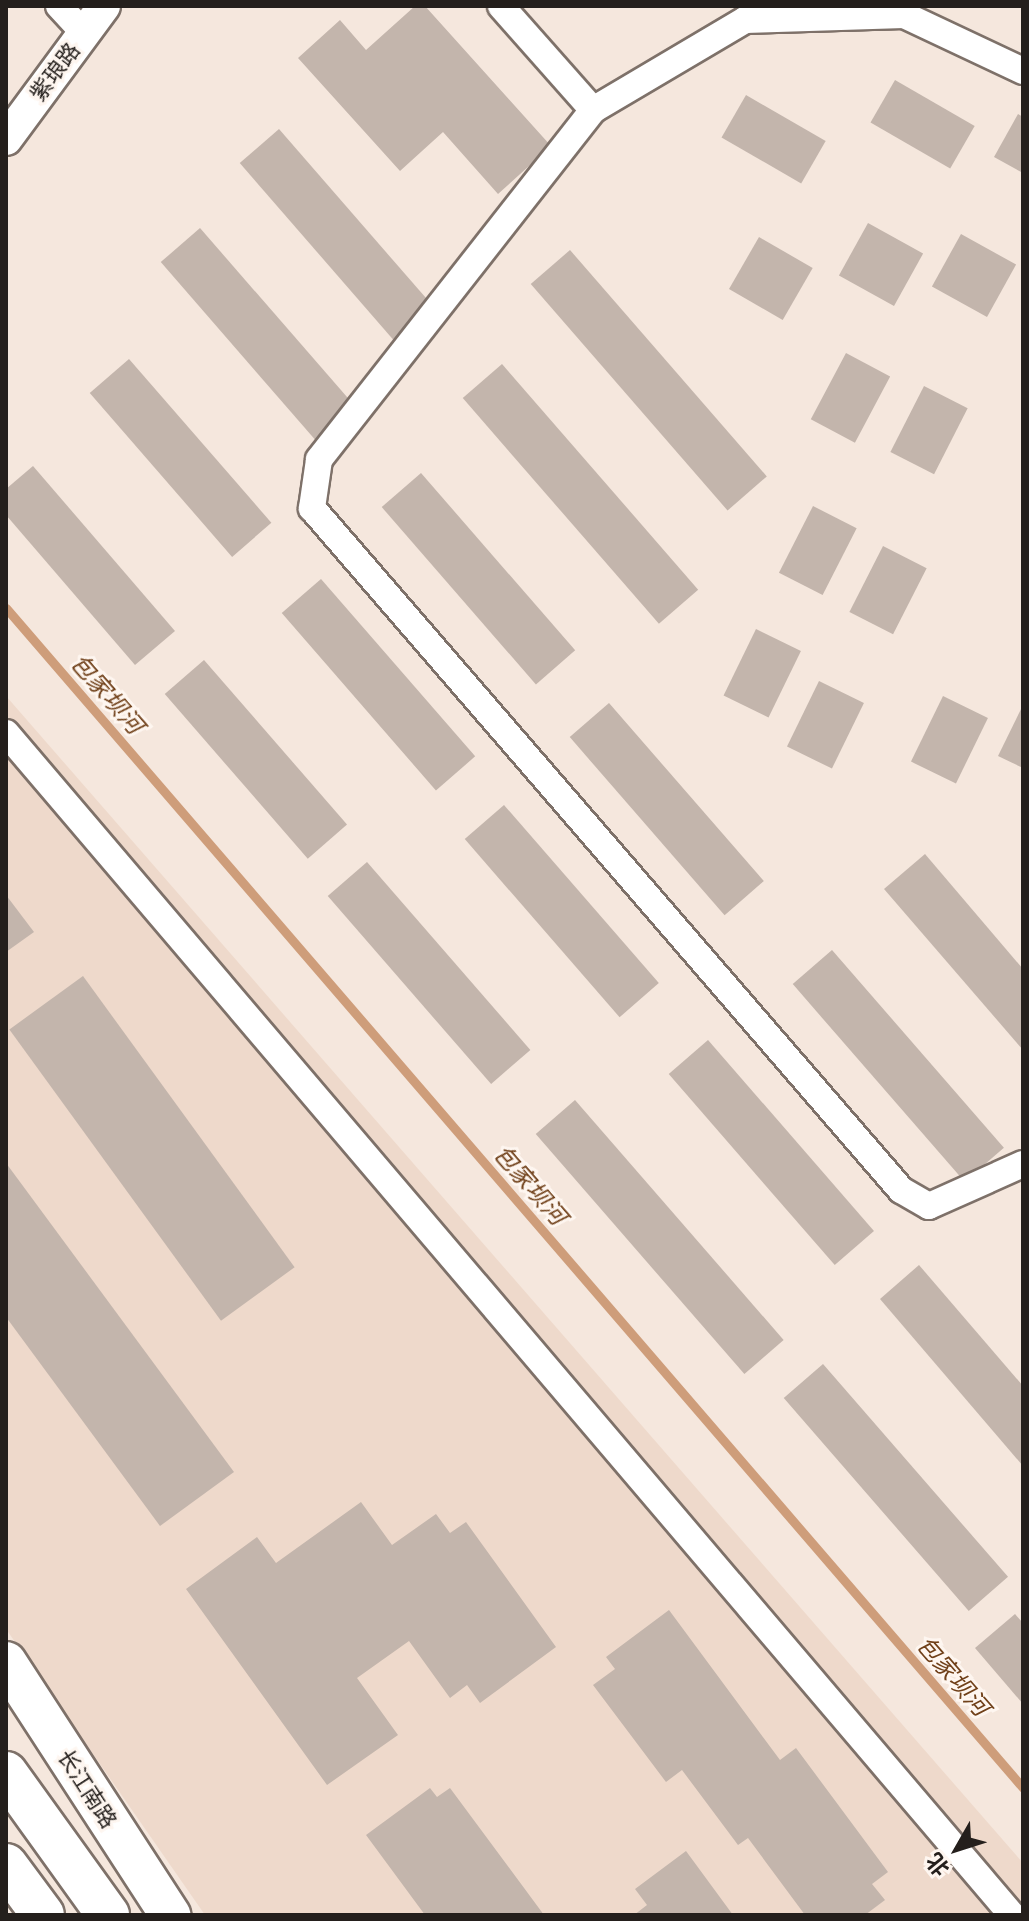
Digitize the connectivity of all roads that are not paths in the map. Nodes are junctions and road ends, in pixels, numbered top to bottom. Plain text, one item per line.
1 (59, 6) edge
2 (104, 6) edge
3 (501, 6) edge
4 (84, 33) junction
5 (1023, 71) edge
6 (593, 110) junction
7 (6, 139) edge
8 (6, 733) edge
9 (1023, 1164) edge
10 (6, 1662) edge
11 (6, 1773) edge
12 (6, 1865) edge
13 (43, 1915) edge
14 (108, 1915) edge
15 (170, 1915) edge
16 (1012, 1915) edge

1 - 4 street
2 - 4 street, 紫琅路
3 - 6 street
4 - 7 street, 紫琅路
5 - 6 street
6 - 9 street
8 - 16 street
10 - 15 main road, 长江南路
11 - 14 highway
12 - 13 highway

